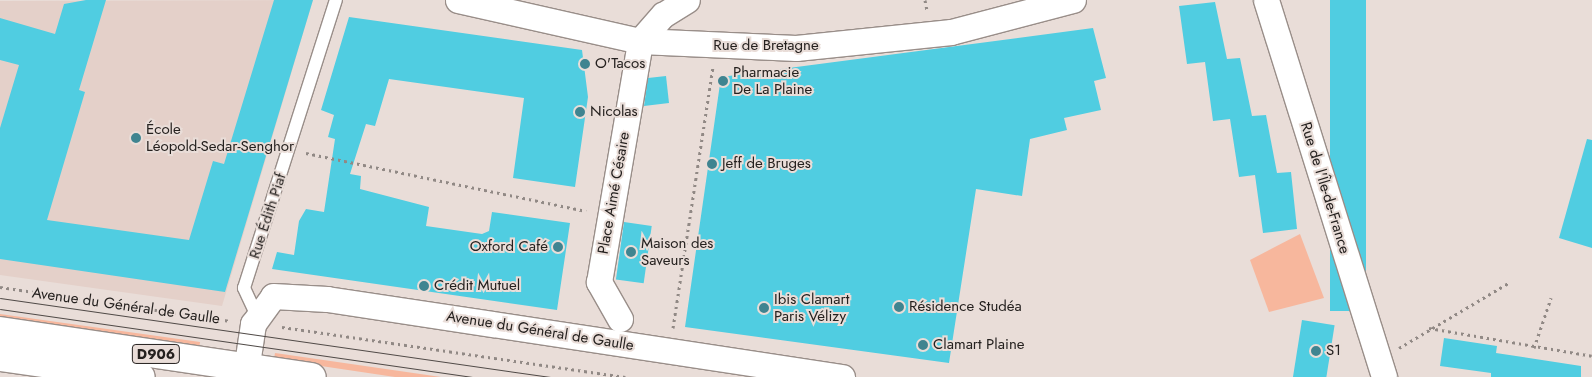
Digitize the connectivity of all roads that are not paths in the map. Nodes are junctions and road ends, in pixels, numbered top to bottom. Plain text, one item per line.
1 (336, 0) edge
2 (458, 0) edge
3 (687, 0) edge
4 (1073, 0) edge
5 (1266, 0) edge
6 (638, 51) junction
7 (620, 319) dead end
8 (255, 320) junction
9 (0, 331) edge
10 (0, 357) edge
11 (1381, 369) edge
12 (246, 372) edge
13 (141, 377) edge
14 (312, 377) edge
15 (842, 377) edge

1 - 8 lane, Rue Édith Piaf
2 - 6 street, Rue de Bretagne
3 - 6 street
4 - 6 street, Rue de Bretagne
5 - 11 street, Rue de l'Île-de-France
6 - 7 street, Place Aimé Césaire
8 - 12 street
8 - 15 street, Avenue du Général de Gaulle
9 - 12 main road, D906
10 - 13 main road
12 - 14 main road, D906

